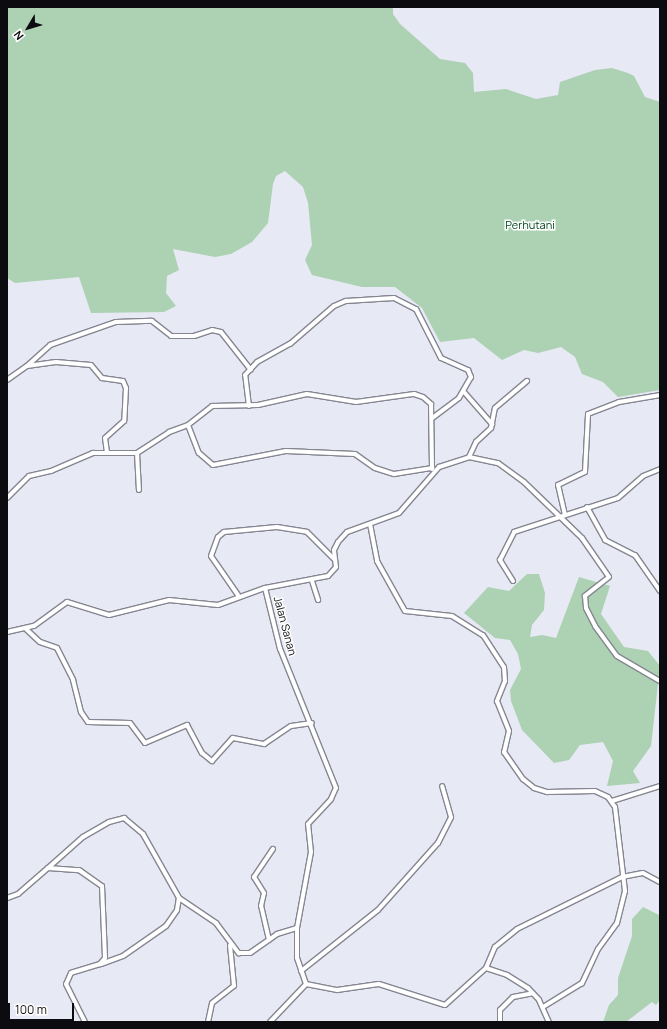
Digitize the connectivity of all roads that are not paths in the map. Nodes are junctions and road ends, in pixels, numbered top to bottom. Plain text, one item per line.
1 (27, 366) junction
2 (250, 370) junction
3 (7, 380) edge
4 (527, 381) dead end
5 (464, 392) junction
6 (660, 395) edge
7 (249, 406) junction
8 (432, 418) junction
9 (492, 424) junction
10 (188, 425) junction
11 (107, 452) junction
12 (136, 453) junction
13 (468, 457) junction
14 (439, 467) junction
15 (432, 469) junction
16 (660, 469) edge
17 (139, 490) dead end
18 (7, 498) edge
19 (587, 507) junction
20 (565, 515) junction
21 (558, 517) junction
22 (370, 524) junction
23 (334, 559) junction
24 (312, 581) junction
25 (513, 581) dead end
26 (265, 588) junction
27 (660, 591) edge
28 (238, 594) junction
29 (318, 600) dead end
30 (26, 629) junction
31 (7, 632) edge
32 (660, 681) edge
33 (312, 723) junction
34 (442, 786) dead end
35 (660, 786) edge
36 (612, 801) junction
37 (273, 849) dead end
38 (48, 868) junction
39 (622, 877) junction
40 (660, 882) edge
41 (7, 897) edge
42 (179, 898) junction
43 (297, 928) junction
44 (268, 940) junction
45 (230, 944) junction
46 (100, 964) junction
47 (486, 968) junction
48 (301, 971) junction
49 (306, 984) junction
50 (533, 993) junction
51 (543, 1007) junction
52 (85, 1022) edge
53 (208, 1022) edge
54 (270, 1022) edge
55 (500, 1022) edge
56 (549, 1022) edge

1 - 2 street
1 - 3 street
1 - 11 street
2 - 5 street
2 - 7 street
4 - 9 street
5 - 8 street
5 - 9 street
6 - 20 street
7 - 8 street
7 - 10 street
8 - 15 street
9 - 13 street
10 - 12 street
10 - 15 street
11 - 12 street
11 - 18 street
12 - 17 street
13 - 14 street, Jalan Sanan
13 - 21 street
14 - 15 street
14 - 22 street, Jalan Sanan
16 - 19 street
19 - 20 street
19 - 27 street
20 - 21 street
21 - 25 street
21 - 32 street
22 - 23 street, Jalan Sanan
22 - 36 street
23 - 24 street, Jalan Sanan
23 - 28 street
24 - 26 street, Jalan Sanan
24 - 29 street
26 - 28 street
26 - 33 street, Jalan Sanan
28 - 30 street
30 - 31 street
30 - 33 street
33 - 43 street, Jalan Sanan
34 - 48 street
35 - 36 street
36 - 39 street
37 - 44 street
38 - 41 street
38 - 42 street
38 - 46 street
39 - 40 street
39 - 47 street
39 - 51 street
42 - 45 street
42 - 46 street
43 - 44 street
43 - 48 street, Jalan Sanan
44 - 45 street
45 - 53 street
46 - 52 street
47 - 49 street
47 - 50 street
48 - 49 street, Jalan Sanan
49 - 54 street
50 - 51 street
50 - 55 street
51 - 56 street

